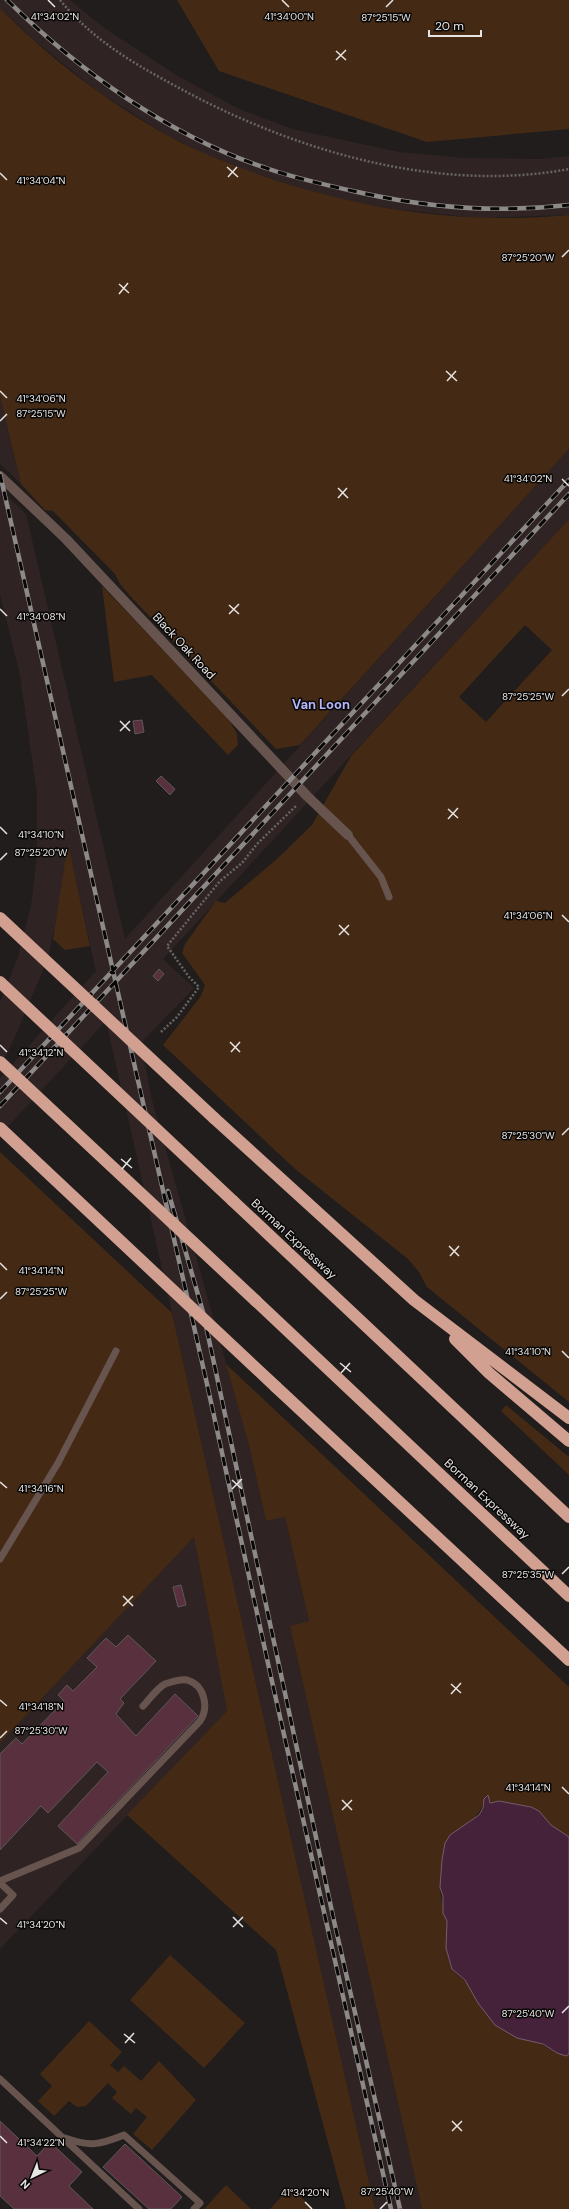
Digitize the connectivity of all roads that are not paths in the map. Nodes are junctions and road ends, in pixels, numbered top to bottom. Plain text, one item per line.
1 (0, 476) edge
2 (348, 835) joint
3 (388, 897) dead end
4 (0, 918) edge
5 (0, 982) edge
6 (0, 1062) edge
7 (0, 1128) edge
8 (414, 1300) junction
9 (116, 1351) dead end
10 (569, 1418) edge
11 (569, 1441) edge
12 (569, 1517) edge
13 (0, 1560) edge
14 (569, 1596) edge
15 (569, 1660) edge
16 (143, 1706) dead end
17 (0, 1882) edge
18 (0, 1909) edge
19 (0, 2079) edge
20 (63, 2138) junction
21 (139, 2209) edge
22 (194, 2209) edge

1 - 2 street, Black Oak Road
2 - 3 lane
4 - 8 highway, bridge
5 - 12 highway, Borman Expressway, bridge
6 - 14 highway, Borman Expressway, bridge
7 - 15 highway, bridge
8 - 10 highway
8 - 11 highway
9 - 13 lane
16 - 17 lane
17 - 18 lane
19 - 20 lane
20 - 21 lane
20 - 22 lane

